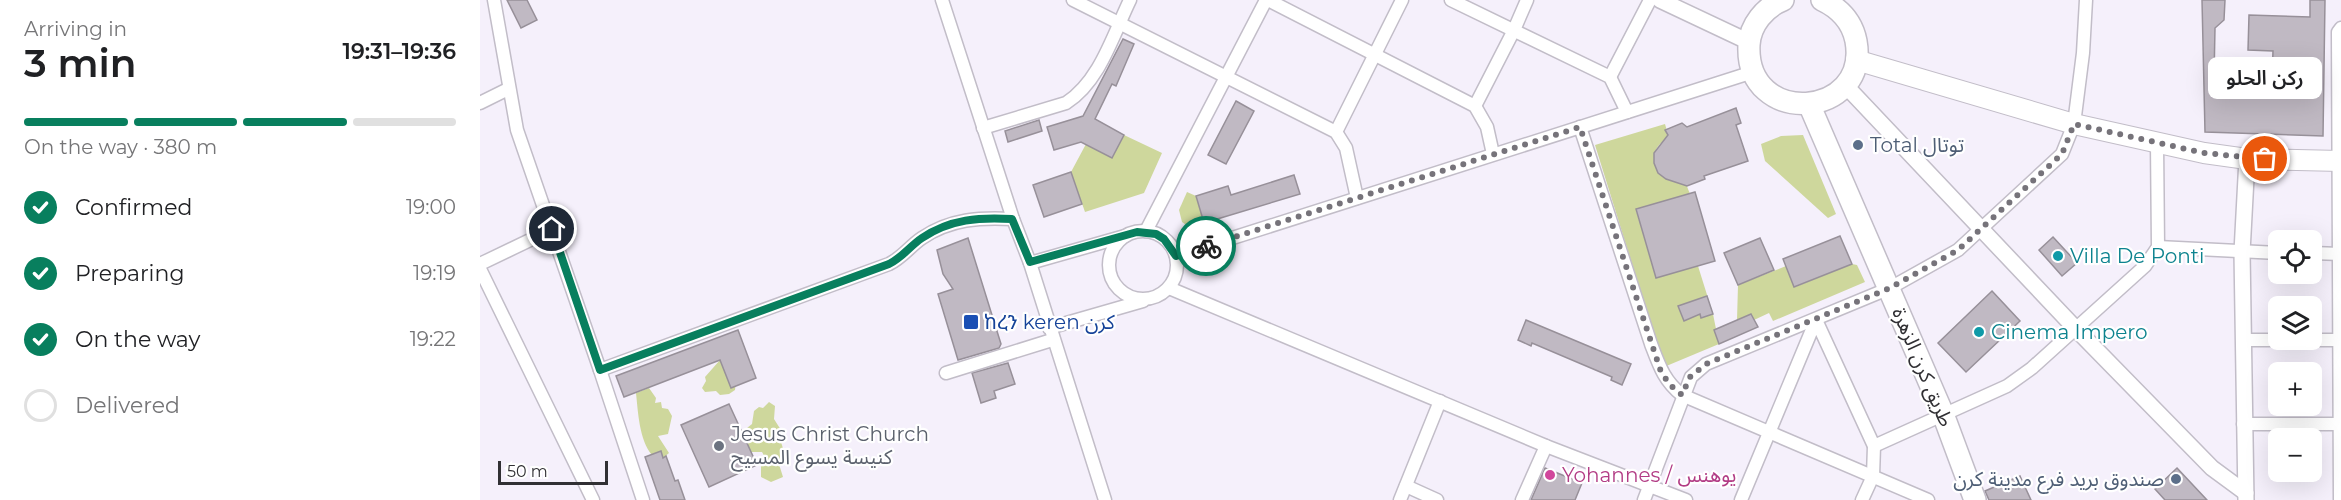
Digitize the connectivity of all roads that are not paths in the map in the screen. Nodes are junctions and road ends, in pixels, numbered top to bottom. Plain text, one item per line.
1 (494, 0) edge
2 (942, 0) edge
3 (1073, 0) edge
4 (1130, 0) edge
5 (1267, 0) edge
6 (1402, 0) edge
7 (1451, 0) edge
8 (1527, 0) edge
9 (1650, 0) edge
10 (1660, 0) edge
11 (1822, 0) edge
12 (2086, 0) edge
13 (1771, 3) edge
14 (1119, 22) junction
15 (2341, 28) edge
16 (1514, 30) junction
17 (1749, 42) junction
18 (1374, 57) junction
19 (1856, 60) junction
20 (1753, 72) junction
21 (1227, 76) junction
22 (1611, 77) junction
23 (1845, 85) junction
24 (508, 89) junction
25 (480, 103) edge
26 (1809, 104) junction
27 (1475, 106) junction
28 (1627, 112) junction
29 (2074, 124) junction
30 (1580, 127) junction
31 (983, 128) junction
32 (1336, 132) junction
33 (2157, 143) junction
34 (1494, 154) junction
35 (2247, 159) junction
36 (2340, 161) edge
37 (1358, 198) junction
38 (1012, 219) junction
39 (1982, 227) junction
40 (552, 229) junction
41 (1146, 231) junction
42 (1129, 234) junction
43 (2158, 247) junction
44 (2242, 252) junction
45 (2268, 253) edge
46 (2322, 253) edge
47 (2341, 254) edge
48 (1176, 256) junction
49 (1030, 262) junction
50 (480, 264) edge
51 (480, 269) edge
52 (1168, 288) junction
53 (1890, 288) junction
54 (1150, 299) junction
55 (1816, 320) junction
56 (2075, 328) junction
57 (1051, 334) junction
58 (2243, 340) junction
59 (2340, 340) edge
60 (600, 370) junction
61 (946, 373) dead end
62 (1682, 395) junction
63 (1440, 400) junction
64 (1943, 414) junction
65 (2243, 424) junction
66 (2340, 424) edge
67 (1770, 433) junction
68 (1546, 446) junction
69 (1874, 446) junction
70 (1873, 476) junction
71 (1650, 485) junction
72 (1406, 486) junction
73 (2246, 497) edge
74 (593, 500) edge
75 (643, 500) edge
76 (1105, 500) edge
77 (1400, 500) edge
78 (1437, 500) edge
79 (1522, 500) edge
80 (1644, 500) edge
81 (1686, 500) edge
82 (1741, 500) edge
83 (1862, 500) edge
84 (1928, 500) edge
85 (1975, 500) edge
86 (2340, 500) edge

1 - 24 street
2 - 31 street
3 - 14 street
4 - 14 street
5 - 18 street
5 - 21 street
6 - 18 street
7 - 16 street
8 - 16 street
9 - 22 street
10 - 17 street
11 - 19 highway
12 - 29 street
13 - 17 highway
14 - 21 street
14 - 31 street
15 - 36 street
16 - 22 street
16 - 27 street
17 - 20 highway
18 - 27 street
18 - 32 street
19 - 23 highway
19 - 29 main road
20 - 26 highway
20 - 28 street
21 - 32 street
21 - 41 street
22 - 28 street
23 - 26 highway
23 - 39 street
24 - 25 street
24 - 40 street
26 - 53 highway, طريق كرن الزهرة
27 - 34 street
28 - 30 street
29 - 33 main road
29 - 39 street
30 - 34 street
30 - 62 street
31 - 38 street
32 - 37 street
33 - 35 main road
33 - 43 street
34 - 37 street
35 - 36 main road
35 - 44 street
36 - 47 street
37 - 48 street
38 - 49 street
38 - 60 street
39 - 53 street
39 - 56 street
40 - 50 street
40 - 60 street
41 - 42 street
41 - 48 street
42 - 49 street
42 - 54 street
43 - 44 street
43 - 56 street
44 - 45 street
44 - 58 street
46 - 47 street
47 - 59 street
48 - 52 street
49 - 57 street
51 - 74 street
52 - 54 street
52 - 63 street
53 - 55 street
53 - 64 highway, طريق كرن الزهرة
54 - 57 street
55 - 62 street
55 - 67 street
55 - 69 street
56 - 64 street
56 - 73 street
57 - 61 street
57 - 76 street
58 - 59 street
58 - 65 street
59 - 66 street
60 - 75 street
62 - 67 street
62 - 71 street
63 - 68 street
63 - 72 street
64 - 69 street
64 - 85 highway, طريق كرن الزهرة
65 - 66 street
65 - 73 street
66 - 86 street
67 - 70 street
67 - 82 street
68 - 71 street
68 - 79 street
69 - 70 street
70 - 83 street
70 - 84 street
71 - 80 street
71 - 81 street
72 - 77 street
72 - 78 street

